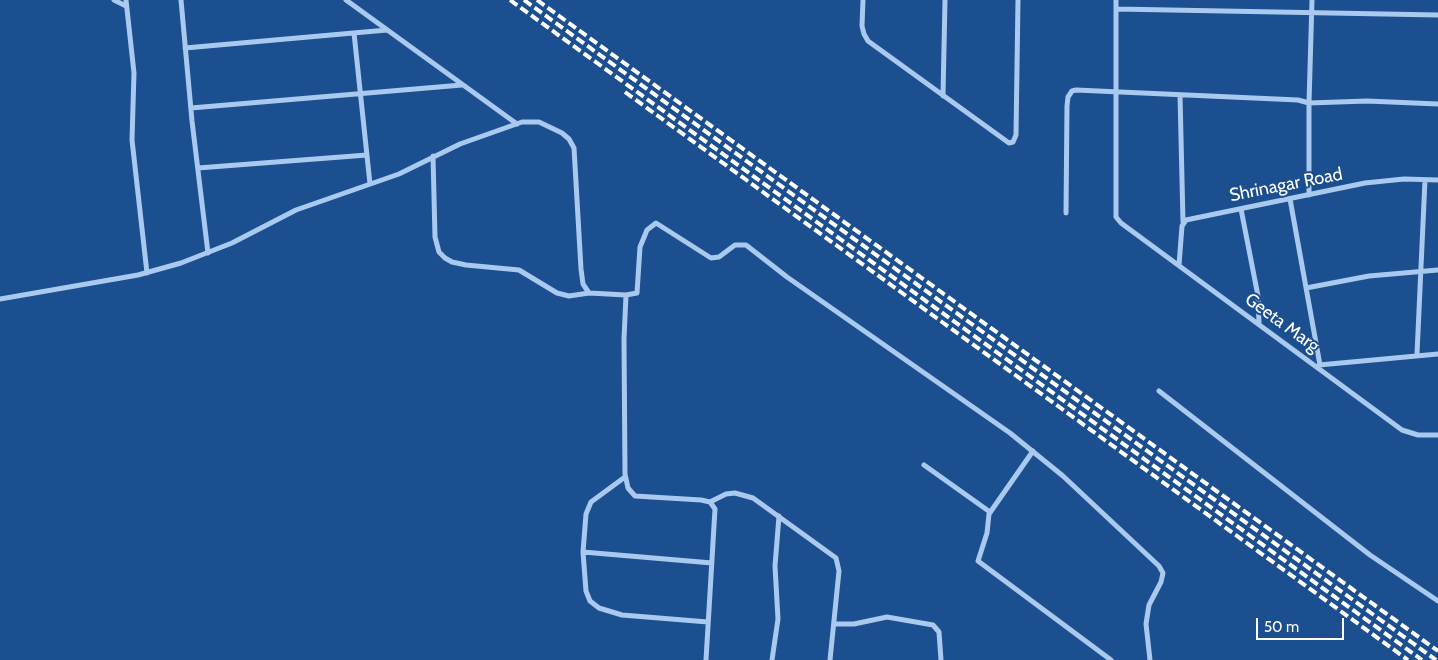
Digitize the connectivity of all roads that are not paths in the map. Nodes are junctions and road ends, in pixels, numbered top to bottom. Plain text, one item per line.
1 (114, 0) edge
2 (126, 0) edge
3 (181, 0) edge
4 (346, 0) edge
5 (863, 0) edge
6 (945, 0) edge
7 (1018, 0) edge
8 (1116, 0) edge
9 (1312, 0) edge
10 (126, 6) junction
11 (1116, 9) junction
12 (1312, 13) junction
13 (1438, 15) edge
14 (387, 30) junction
15 (354, 33) junction
16 (185, 48) junction
17 (462, 84) junction
18 (1115, 92) junction
19 (361, 93) junction
20 (1180, 94) junction
21 (944, 96) junction
22 (1309, 103) junction
23 (1438, 104) edge
24 (191, 108) junction
25 (517, 124) junction
26 (367, 155) junction
27 (433, 156) junction
28 (198, 168) junction
29 (1425, 180) junction
30 (1438, 180) edge
31 (370, 184) junction
32 (1309, 195) junction
33 (1290, 199) junction
34 (1241, 209) junction
35 (1066, 213) dead end
36 (1183, 222) junction
37 (208, 253) junction
38 (1179, 265) junction
39 (1419, 270) junction
40 (1438, 270) edge
41 (147, 273) junction
42 (1306, 288) junction
43 (589, 293) junction
44 (626, 295) junction
45 (0, 299) edge
46 (1258, 323) junction
47 (1417, 354) junction
48 (1438, 354) edge
49 (1318, 365) junction
50 (1159, 391) dead end
51 (1438, 435) edge
52 (1033, 451) junction
53 (924, 465) dead end
54 (625, 477) junction
55 (710, 502) junction
56 (990, 512) junction
57 (779, 516) junction
58 (583, 552) junction
59 (712, 563) junction
60 (1438, 600) edge
61 (708, 622) junction
62 (834, 624) junction
63 (706, 660) edge
64 (772, 660) edge
65 (830, 660) edge
66 (941, 660) edge
67 (1111, 660) edge
68 (1150, 660) edge

1 - 10 street
2 - 10 street
3 - 16 street
4 - 14 street
5 - 21 street
6 - 21 street
7 - 21 street
8 - 11 street
9 - 12 street
10 - 41 street
11 - 12 street
11 - 18 street
12 - 13 street
12 - 22 street
14 - 15 street
14 - 17 street
15 - 16 street
15 - 19 street
16 - 24 street
17 - 19 street
17 - 25 street
18 - 20 street
18 - 35 street
18 - 38 street, Geeta Marg
19 - 24 street
19 - 26 street
20 - 22 street
20 - 36 street
22 - 23 street
22 - 32 street
24 - 28 street
25 - 27 street
25 - 43 street
26 - 28 street
26 - 31 street
27 - 31 street
27 - 43 street
28 - 37 street
29 - 30 street, Shrinagar Road
29 - 32 street, Shrinagar Road
29 - 39 street
31 - 37 street
32 - 33 street, Shrinagar Road
33 - 34 street, Shrinagar Road
33 - 42 street
34 - 36 street, Shrinagar Road
34 - 46 street
36 - 38 street
37 - 41 street
38 - 46 street, Geeta Marg
39 - 40 street
39 - 42 street
39 - 47 street
41 - 45 street
42 - 49 street
43 - 44 street
44 - 52 street
44 - 54 street
46 - 49 street, Geeta Marg
47 - 48 street
47 - 49 street
49 - 51 street, Geeta Marg
50 - 60 street
52 - 56 street
52 - 68 street
53 - 56 street
54 - 55 street
54 - 58 street
55 - 57 street
55 - 59 street
56 - 67 street
57 - 62 street
57 - 64 street
58 - 59 street
58 - 61 street
59 - 61 street
61 - 63 street
62 - 65 street
62 - 66 street

